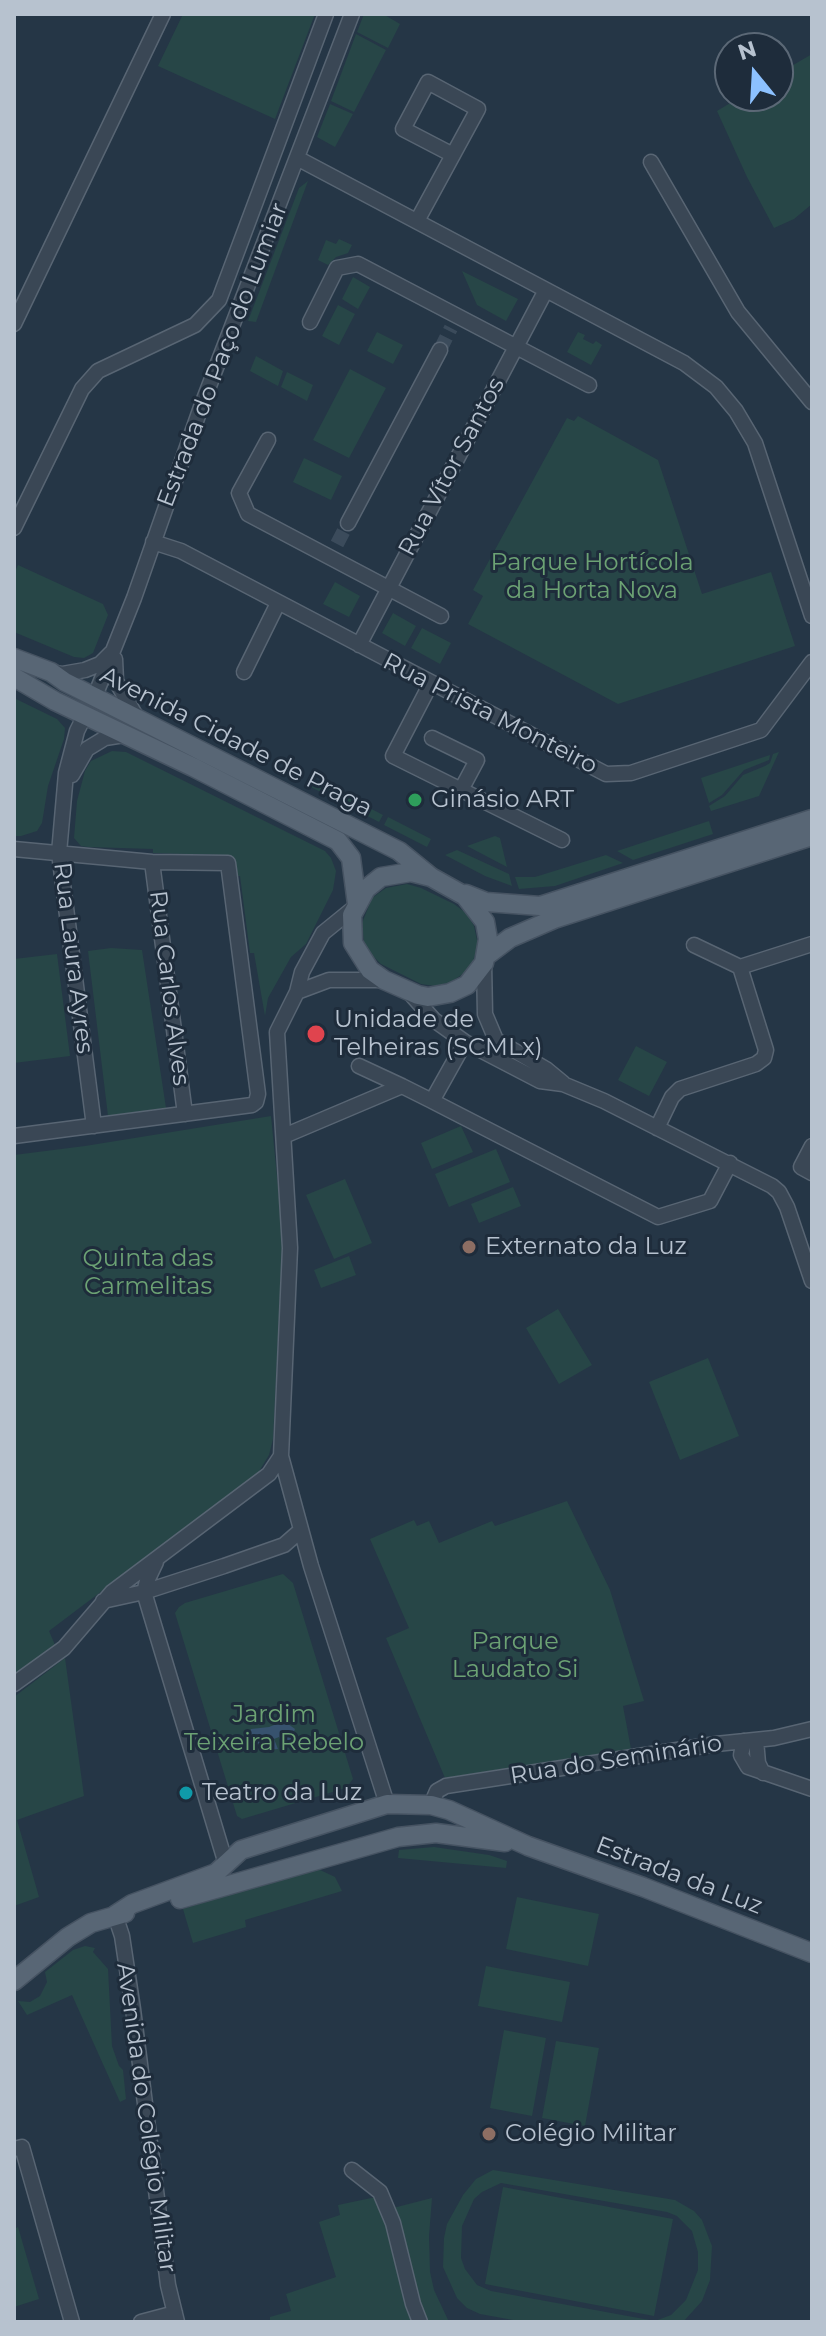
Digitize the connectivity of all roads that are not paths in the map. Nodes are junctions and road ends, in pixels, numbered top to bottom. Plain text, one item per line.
1 (163, 14) edge
2 (326, 14) edge
3 (352, 14) edge
4 (453, 155) junction
5 (297, 158) junction
6 (651, 162) dead end
7 (417, 221) junction
8 (546, 290) junction
9 (310, 322) dead end
10 (14, 324) edge
11 (516, 347) junction
12 (440, 350) tunnel mouth
13 (589, 385) dead end
14 (812, 402) edge
15 (268, 440) dead end
16 (348, 523) tunnel mouth
17 (14, 528) edge
18 (153, 542) junction
19 (389, 587) junction
20 (278, 603) junction
21 (441, 616) dead end
22 (812, 616) edge
23 (359, 645) junction
24 (115, 650) junction
25 (14, 658) edge
26 (812, 662) edge
27 (51, 672) junction
28 (244, 672) dead end
29 (16, 678) edge
30 (431, 683) junction
31 (92, 692) junction
32 (85, 715) junction
33 (137, 718) junction
34 (432, 738) dead end
35 (136, 739) junction
36 (64, 790) junction
37 (461, 790) junction
38 (812, 819) edge
39 (812, 836) edge
40 (562, 840) dead end
41 (14, 849) edge
42 (59, 853) junction
43 (152, 862) junction
44 (431, 877) junction
45 (456, 890) junction
46 (356, 905) junction
47 (812, 944) edge
48 (694, 945) dead end
49 (485, 960) junction
50 (740, 967) junction
51 (384, 980) junction
52 (297, 992) junction
53 (408, 992) junction
54 (465, 1042) junction
55 (359, 1066) dead end
56 (563, 1084) junction
57 (402, 1086) junction
58 (432, 1101) junction
59 (185, 1114) junction
60 (94, 1126) junction
61 (657, 1128) junction
62 (14, 1136) edge
63 (284, 1136) junction
64 (812, 1146) edge
65 (730, 1163) junction
66 (812, 1173) edge
67 (812, 1281) edge
68 (281, 1456) junction
69 (250, 1489) junction
70 (293, 1509) junction
71 (300, 1531) junction
72 (158, 1558) junction
73 (144, 1592) junction
74 (103, 1601) junction
75 (14, 1684) edge
76 (812, 1729) edge
77 (750, 1741) junction
78 (812, 1789) edge
79 (387, 1804) junction
80 (431, 1805) junction
81 (371, 1843) junction
82 (528, 1846) junction
83 (226, 1864) junction
84 (251, 1879) junction
85 (115, 1915) junction
86 (812, 1953) edge
87 (14, 1981) edge
88 (14, 2149) edge
89 (14, 2170) edge
90 (352, 2170) dead end
91 (30, 2173) junction
92 (176, 2318) edge
93 (72, 2322) edge
94 (141, 2322) edge
95 (420, 2322) edge

1 - 10 street
2 - 17 street
3 - 5 street, Estrada do Paço do Lumiar
4 - 4 street
4 - 7 street
5 - 7 street
5 - 18 street, Estrada do Paço do Lumiar
6 - 14 street
7 - 8 street
8 - 11 street, Rua Vítor Santos
8 - 22 street
9 - 11 street
11 - 13 street
11 - 19 street, Rua Vítor Santos
12 - 16 street
15 - 19 street
18 - 20 street, Rua Prista Monteiro
18 - 24 street, Estrada do Paço do Lumiar
19 - 21 street
19 - 23 street, Rua Vítor Santos
20 - 23 street, Rua Prista Monteiro
20 - 28 street
23 - 30 street, Rua Prista Monteiro
24 - 27 street
24 - 31 street, Estrada do Paço do Lumiar
24 - 33 street
25 - 27 main road, Avenida Cidade de Praga
26 - 30 street, Rua Prista Monteiro
27 - 31 main road, Avenida Cidade de Praga
29 - 31 main road
29 - 32 main road, Avenida Cidade de Praga
30 - 37 street
31 - 32 main road
31 - 33 main road, Avenida Cidade de Praga
32 - 35 main road, Avenida Cidade de Praga
32 - 36 street, Rua Laura Ayres
33 - 44 main road, Avenida Cidade de Praga
34 - 37 street
35 - 36 street, Rua Laura Ayres
35 - 46 main road, Avenida Cidade de Praga
36 - 42 street, Rua Laura Ayres
37 - 40 street
38 - 45 main road
39 - 49 main road
41 - 42 street
42 - 43 street
42 - 60 street, Rua Laura Ayres
43 - 59 street, Rua Carlos Alves
43 - 59 street
44 - 45 main road
44 - 46 main road
45 - 49 main road
46 - 51 main road
46 - 52 street
47 - 50 street
48 - 50 street
49 - 53 main road
49 - 56 street
50 - 61 street
51 - 52 street
51 - 53 main road
52 - 63 street
53 - 54 street
54 - 56 street
54 - 58 street
55 - 57 street
56 - 61 street
57 - 58 street
57 - 63 street
58 - 65 street
59 - 60 street
60 - 62 street
61 - 65 street
63 - 68 street
64 - 66 street
65 - 67 street
68 - 69 street
68 - 70 street
69 - 70 street
69 - 72 street
70 - 71 street
71 - 73 street
71 - 79 street
72 - 73 street
72 - 74 street
73 - 74 street
73 - 83 street
74 - 75 street
76 - 77 street, Rua do Seminário
77 - 78 street
77 - 80 street, Rua do Seminário
79 - 80 main road, Estrada da Luz
79 - 81 main road
79 - 83 main road, Estrada da Luz
80 - 82 main road, Estrada da Luz
81 - 82 main road, Estrada da Luz
81 - 84 main road, Estrada da Luz
82 - 86 main road, Estrada da Luz
83 - 84 main road
83 - 85 main road, Estrada da Luz
84 - 85 main road, Estrada da Luz
85 - 87 main road
85 - 92 street, Avenida do Colégio Militar
88 - 91 street
89 - 91 street
90 - 95 street
91 - 93 street
92 - 94 street

